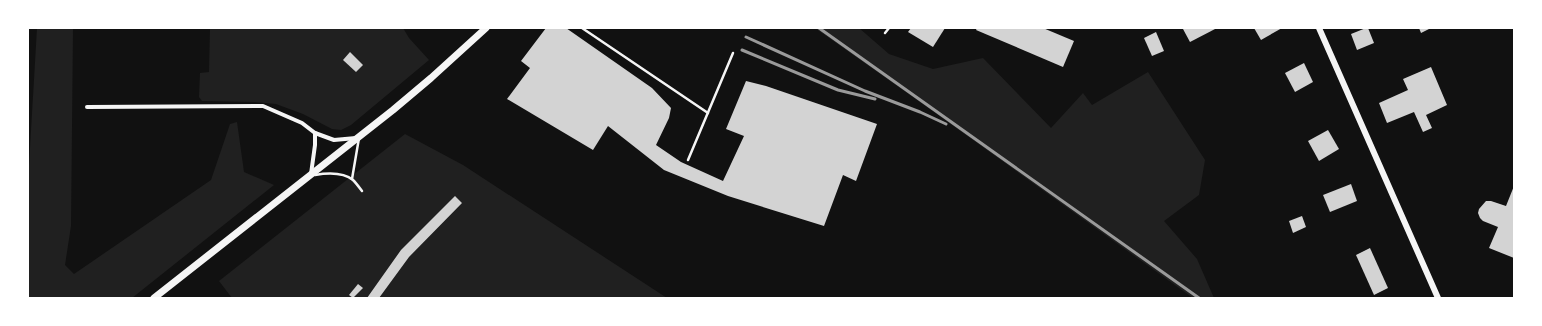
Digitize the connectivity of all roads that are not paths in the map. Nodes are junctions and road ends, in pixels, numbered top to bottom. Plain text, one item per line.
1 (486, 28) edge
2 (582, 28) edge
3 (889, 28) edge
4 (1318, 28) edge
5 (886, 33) dead end
6 (733, 53) dead end
7 (87, 107) dead end
8 (708, 113) junction
9 (314, 133) junction
10 (359, 137) junction
11 (688, 160) dead end
12 (310, 176) junction
13 (352, 179) junction
14 (362, 190) dead end
15 (154, 298) edge
16 (1438, 298) edge

1 - 10 main road
2 - 8 lane
3 - 5 lane
4 - 16 street
6 - 8 lane
7 - 9 street
8 - 11 lane
9 - 10 street
9 - 12 street
10 - 12 main road
10 - 13 lane
12 - 13 lane
12 - 15 main road
13 - 14 lane

